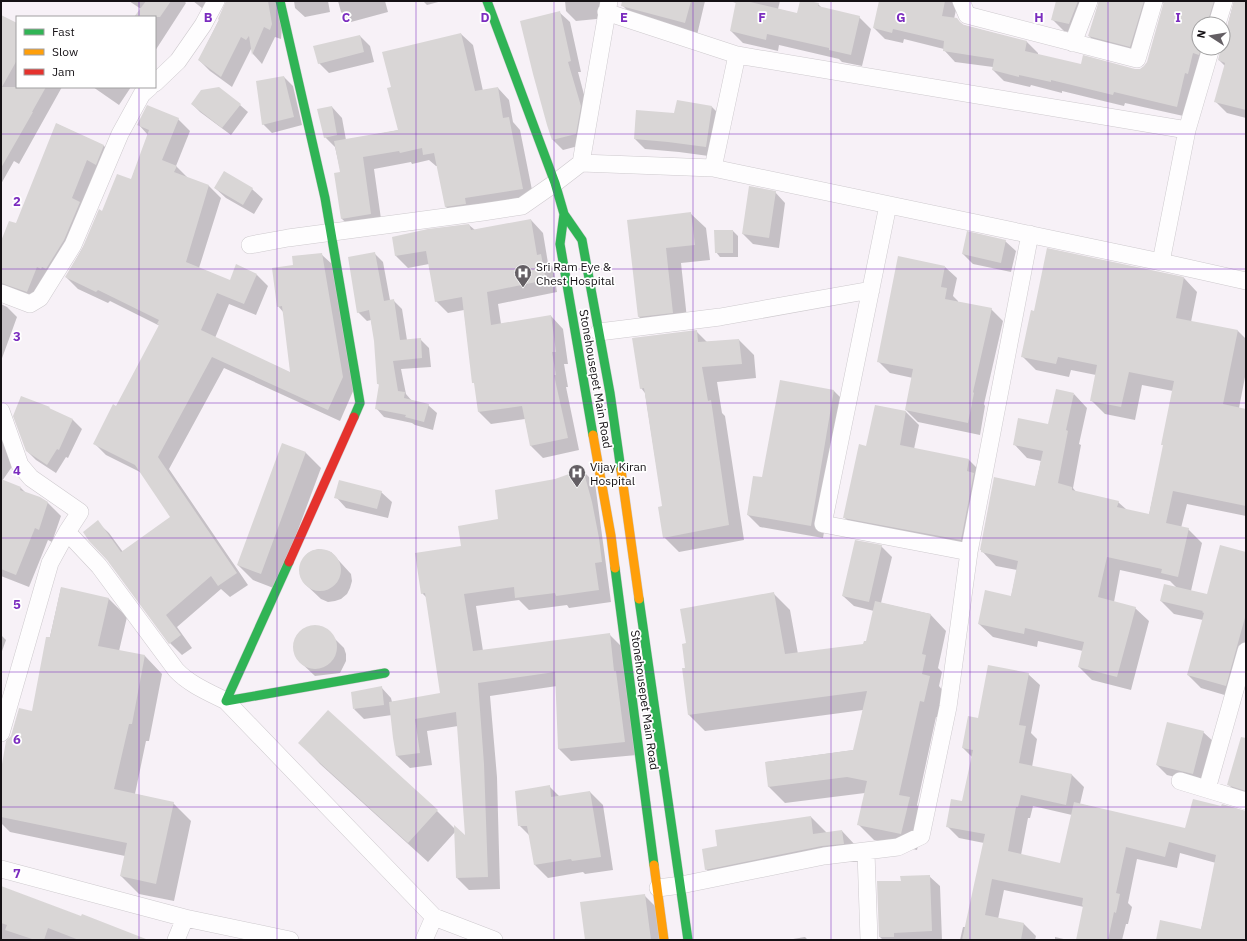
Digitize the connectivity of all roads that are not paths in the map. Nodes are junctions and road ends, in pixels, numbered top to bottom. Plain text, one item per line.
1 (216, 1) edge
2 (280, 1) edge
3 (487, 1) edge
4 (961, 1) edge
5 (1089, 1) edge
6 (1154, 1) edge
7 (1224, 1) edge
8 (607, 6) edge
9 (1219, 16) edge
10 (1073, 43) junction
11 (737, 55) junction
12 (1209, 56) edge
13 (156, 82) edge
14 (149, 88) edge
15 (1187, 130) junction
16 (581, 163) junction
17 (713, 168) junction
18 (555, 184) junction
19 (888, 205) junction
20 (564, 214) junction
21 (330, 232) junction
22 (1030, 234) junction
23 (250, 246) dead end
24 (1161, 262) junction
25 (1246, 281) edge
26 (871, 290) junction
27 (1, 293) edge
28 (599, 332) junction
29 (599, 395) junction
30 (1, 411) edge
31 (67, 532) junction
32 (969, 552) junction
33 (1246, 651) edge
34 (385, 673) dead end
35 (226, 701) junction
36 (1, 733) edge
37 (1180, 782) dead end
38 (1207, 789) junction
39 (1246, 801) edge
40 (866, 852) junction
41 (1, 869) edge
42 (681, 885) junction
43 (658, 888) junction
44 (434, 917) junction
45 (185, 918) junction
46 (176, 940) edge
47 (290, 940) edge
48 (424, 940) edge
49 (494, 940) edge
50 (664, 940) edge
51 (688, 940) edge
52 (869, 940) edge

1 - 13 street
2 - 21 main road
3 - 18 main road, Stonehousepet Main Road
4 - 10 street
5 - 10 street
6 - 10 street
7 - 9 street
8 - 11 street
8 - 16 street
11 - 15 street
11 - 17 street
12 - 15 street
14 - 27 street
15 - 24 street
16 - 17 street
16 - 18 street
17 - 19 street
18 - 20 main road, Stonehousepet Main Road
18 - 21 street
19 - 22 street
19 - 26 street
20 - 28 main road
20 - 29 main road, Stonehousepet Main Road
21 - 23 street
21 - 35 main road
22 - 24 street
22 - 32 street
24 - 25 street
26 - 28 street
26 - 32 street
28 - 29 main road
29 - 42 main road
29 - 43 main road, Stonehousepet Main Road
30 - 31 street
31 - 35 street
31 - 36 street
32 - 40 street
33 - 38 street
34 - 35 main road
35 - 44 street
37 - 38 street
38 - 39 street
40 - 42 street
40 - 52 street
41 - 45 street
42 - 43 street
42 - 51 main road
43 - 50 main road, Stonehousepet Main Road
44 - 48 street
44 - 49 street
45 - 46 street
45 - 47 street

